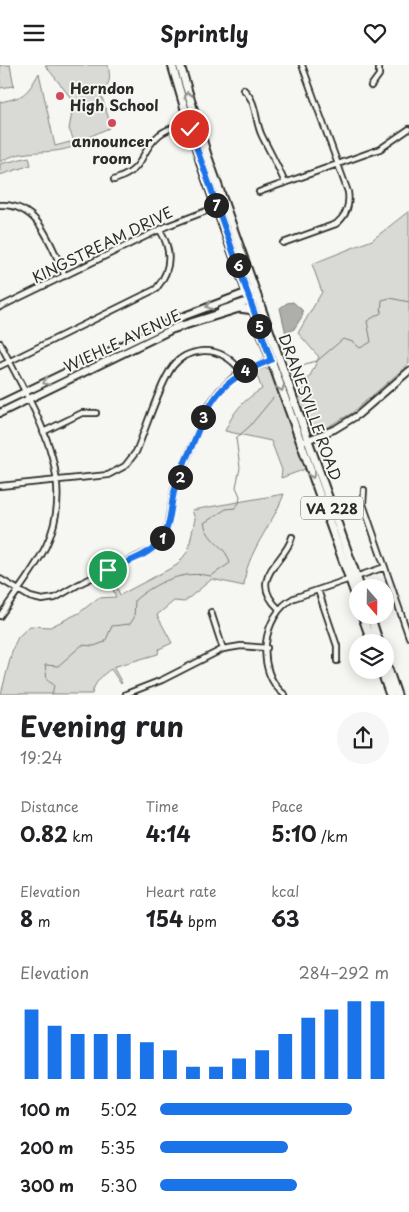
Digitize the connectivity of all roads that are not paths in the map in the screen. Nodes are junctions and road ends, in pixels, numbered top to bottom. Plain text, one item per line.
1 (172, 65) edge
2 (180, 65) edge
3 (302, 65) edge
4 (379, 65) edge
5 (371, 86) dead end
6 (243, 89) dead end
7 (188, 123) junction
8 (409, 129) edge
9 (338, 164) junction
10 (114, 180) dead end
11 (285, 183) junction
12 (259, 193) dead end
13 (0, 205) edge
14 (217, 207) junction
15 (160, 230) junction
16 (283, 243) dead end
17 (65, 275) junction
18 (253, 295) junction
19 (0, 307) edge
20 (254, 310) junction
21 (175, 328) junction
22 (0, 343) edge
23 (271, 360) junction
24 (9, 361) junction
25 (0, 366) edge
26 (409, 371) edge
27 (242, 372) junction
28 (24, 392) junction
29 (28, 399) junction
30 (0, 404) edge
31 (0, 413) edge
32 (96, 413) dead end
33 (43, 432) junction
34 (305, 442) junction
35 (58, 480) junction
36 (0, 486) edge
37 (364, 490) dead end
38 (292, 537) dead end
39 (385, 567) junction
40 (353, 578) junction
41 (0, 579) edge
42 (318, 590) junction
43 (17, 591) junction
44 (278, 609) junction
45 (212, 613) dead end
46 (0, 616) edge
47 (409, 637) edge
48 (267, 648) junction
49 (223, 649) junction
50 (337, 661) dead end
51 (384, 679) edge
52 (392, 679) edge
53 (126, 694) edge
54 (285, 695) edge
55 (390, 695) edge
56 (398, 695) edge

1 - 7 main road, DRANESVILLE ROAD / VA 228
18 -> 2 main road, DRANESVILLE ROAD / VA 228
3 - 9 street
4 - 5 street
6 - 11 street
7 - 10 street
7 - 14 main road, DRANESVILLE ROAD / VA 228
8 - 9 street
9 - 11 street
9 - 16 street
11 - 12 street
13 - 17 street
14 - 15 street, KINGSTREAM DRIVE
14 - 18 main road, DRANESVILLE ROAD / VA 228
15 - 17 street, KINGSTREAM DRIVE
15 - 24 street
17 - 19 street, KINGSTREAM DRIVE
18 - 20 main road, DRANESVILLE ROAD / VA 228
18 - 21 main road, WIEHLE AVENUE
18 -> 28 main road, WIEHLE AVENUE
18 - 34 main road, DRANESVILLE ROAD / VA 228
20 - 21 main road
20 - 23 main road, DRANESVILLE ROAD / VA 228
21 - 29 main road, WIEHLE AVENUE
22 - 24 street
23 - 27 street
23 -> 34 main road, DRANESVILLE ROAD / VA 228
24 - 25 street
24 - 28 street
26 - 34 street
27 - 35 street
27 - 43 street
28 - 29 street
28 - 30 main road, WIEHLE AVENUE
29 - 31 main road, WIEHLE AVENUE
29 - 33 street
32 - 33 street
33 - 35 street
34 - 40 main road, DRANESVILLE ROAD / VA 228
35 - 36 street
35 - 43 street
37 - 39 street
38 - 44 street
39 - 40 street
39 - 47 street
40 - 42 street
41 - 43 street
42 - 44 street
42 - 50 street
43 - 46 street
44 - 48 street
45 - 49 street
48 - 49 street
48 - 54 street
49 - 53 street
51 - 55 main road
52 - 56 main road

